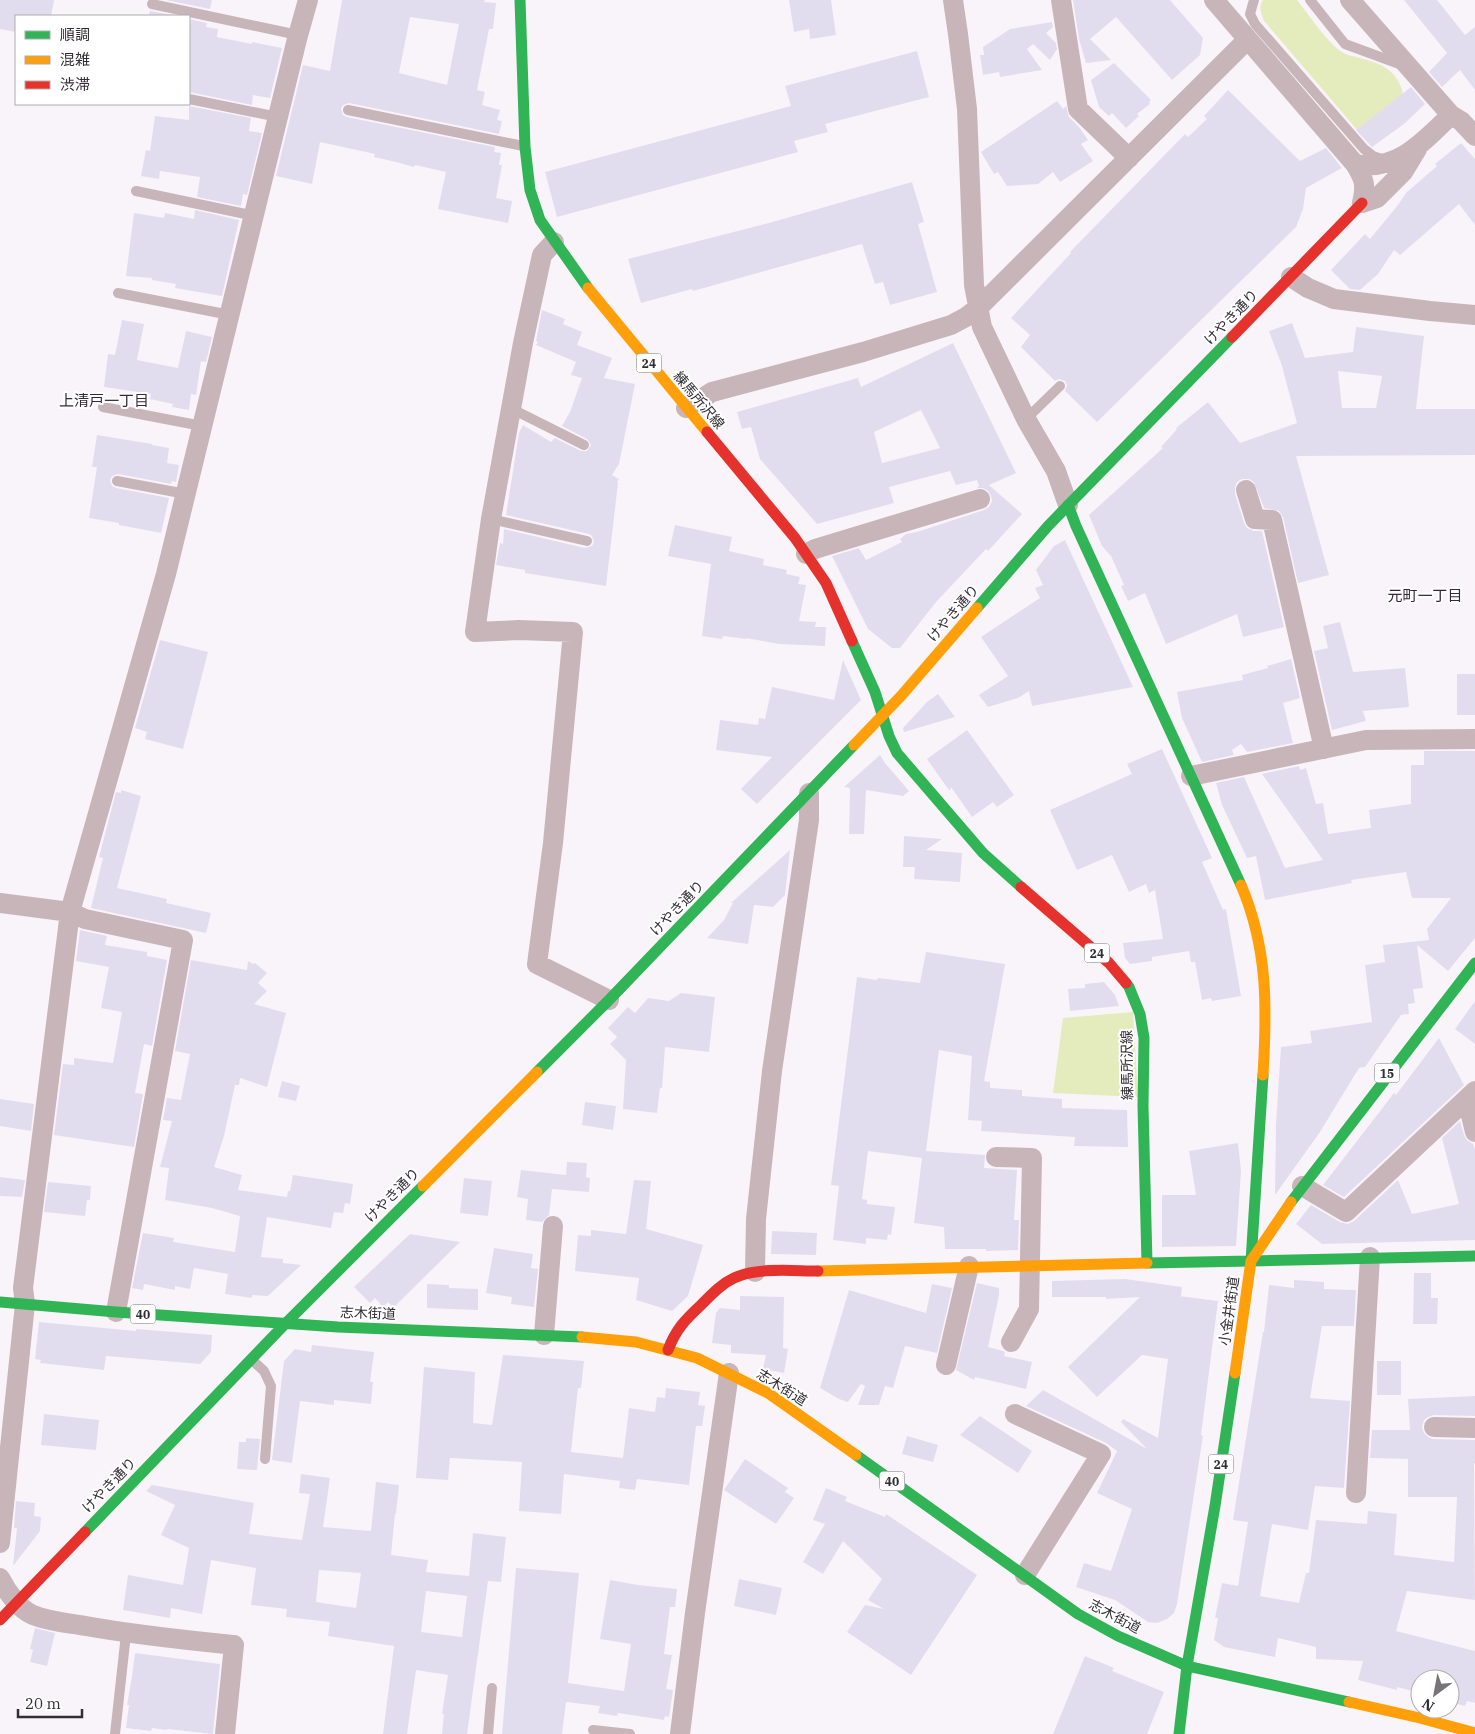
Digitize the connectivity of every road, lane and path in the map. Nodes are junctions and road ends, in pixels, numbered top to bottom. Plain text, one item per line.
1 (308, 0) edge
2 (520, 0) edge
3 (953, 0) edge
4 (1060, 0) edge
5 (1214, 0) edge
6 (1254, 0) edge
7 (1310, 0) edge
8 (1350, 0) edge
9 (152, 4) dead end
10 (172, 12) edge
11 (188, 15) edge
12 (190, 15) edge
13 (298, 35) junction
14 (1247, 40) junction
15 (1409, 68) junction
16 (190, 99) edge
17 (348, 110) dead end
18 (1451, 115) junction
19 (278, 117) junction
20 (1475, 136) edge
21 (525, 147) junction
22 (1418, 147) junction
23 (1359, 157) junction
24 (1129, 158) junction
25 (136, 191) dead end
26 (1362, 203) junction
27 (254, 216) junction
28 (554, 242) junction
29 (1291, 277) junction
30 (118, 293) dead end
31 (978, 308) junction
32 (230, 315) junction
33 (1475, 315) edge
34 (1060, 386) dead end
35 (103, 408) dead end
36 (510, 408) junction
37 (686, 408) junction
38 (1026, 419) junction
39 (202, 426) junction
40 (584, 445) dead end
41 (117, 481) dead end
42 (1246, 490) dead end
43 (186, 494) junction
44 (980, 499) dead end
45 (1068, 505) junction
46 (491, 519) junction
47 (588, 540) dead end
48 (806, 554) junction
49 (882, 714) junction
50 (1475, 739) edge
51 (1324, 749) junction
52 (1191, 776) junction
53 (809, 792) junction
54 (0, 903) edge
55 (70, 912) junction
56 (1475, 963) edge
57 (609, 1000) junction
58 (1471, 1095) edge
59 (1475, 1132) edge
60 (996, 1156) dead end
61 (1302, 1186) junction
62 (553, 1226) dead end
63 (1475, 1256) edge
64 (1370, 1257) junction
65 (1251, 1261) junction
66 (1147, 1262) junction
67 (1029, 1265) junction
68 (969, 1266) junction
69 (755, 1272) junction
70 (0, 1302) edge
71 (26, 1304) junction
72 (116, 1312) junction
73 (286, 1323) junction
74 (544, 1335) junction
75 (1011, 1342) dead end
76 (668, 1350) junction
77 (251, 1359) junction
78 (946, 1365) dead end
79 (729, 1373) junction
80 (1016, 1414) dead end
81 (1434, 1427) dead end
82 (1475, 1428) edge
83 (265, 1458) dead end
84 (1356, 1493) dead end
85 (0, 1543) edge
86 (1025, 1575) junction
87 (0, 1578) edge
88 (18, 1603) junction
89 (0, 1620) edge
90 (126, 1634) junction
91 (1187, 1666) junction
92 (492, 1688) dead end
93 (593, 1730) dead end
94 (1475, 1733) edge
95 (115, 1734) edge
96 (225, 1734) edge
97 (488, 1734) edge
98 (630, 1734) edge
99 (680, 1734) edge
100 (1179, 1734) edge

1 - 13 street
2 - 21 main road, 練馬所沢線 / 24
3 - 31 street
4 - 24 street
5 - 14 street
6 - 23 lane
7 - 15 lane
8 - 15 street
9 - 10 lane
10 - 11 lane
12 - 13 lane
13 - 19 street
14 - 23 street
14 - 24 street
15 - 18 street
16 - 19 lane
17 - 21 lane
18 - 20 street
18 - 22 street
19 - 27 street
21 - 28 main road, 練馬所沢線 / 24
22 - 23 street
22 - 26 street
23 - 26 street
24 - 31 street
25 - 27 lane
26 - 29 main road, けやき通り
27 - 32 street
28 - 36 street
28 - 37 main road, 練馬所沢線 / 24
29 - 33 street
29 - 45 main road, けやき通り
30 - 32 lane
31 - 37 street
31 - 38 street
32 - 39 street
34 - 38 lane
35 - 39 lane
36 - 40 lane
36 - 46 street
37 - 48 main road, 練馬所沢線 / 24
38 - 45 street
39 - 43 street
41 - 43 lane
42 - 51 street
43 - 55 street
44 - 48 street
45 - 49 main road, けやき通り
45 - 52 main road
46 - 47 lane
46 - 57 street
48 - 49 main road, 練馬所沢線 / 24
49 - 53 main road, けやき通り
49 - 66 main road, 練馬所沢線 / 24
50 - 51 street
51 - 52 street
52 - 65 main road
53 - 57 main road, けやき通り
53 - 69 street
54 - 55 street
55 - 71 street
55 - 72 street
56 - 61 main road, 小金井街道 / 15
57 - 73 main road, けやき通り
58 - 59 street
58 - 61 street
60 - 67 street
61 - 65 main road, 小金井街道 / 15
62 - 74 street
63 - 64 main road
64 - 65 main road
64 - 84 street
65 - 66 main road
65 - 91 main road, 小金井街道 / 24
66 - 67 main road
67 - 68 main road
67 - 75 street
68 - 69 main road
68 - 78 street
69 - 76 main road
70 - 71 main road, 志木街道 / 40
71 - 72 main road, 志木街道 / 40
71 - 85 street
72 - 73 main road, 志木街道 / 40
73 - 74 main road, 志木街道 / 40
73 - 77 main road, けやき通り
74 - 76 main road, 志木街道 / 40
76 - 79 main road, 志木街道 / 40
77 - 83 lane
77 - 88 main road, けやき通り
79 - 86 main road, 志木街道 / 40
79 - 99 street
80 - 86 street
81 - 82 street
86 - 91 main road, 志木街道 / 40
87 - 88 street
88 - 89 main road, けやき通り
88 - 90 street
90 - 95 lane
90 - 96 street
91 - 94 main road, 志木街道 / 40
91 - 100 main road, 小金井街道 / 24
92 - 97 lane
93 - 98 lane

